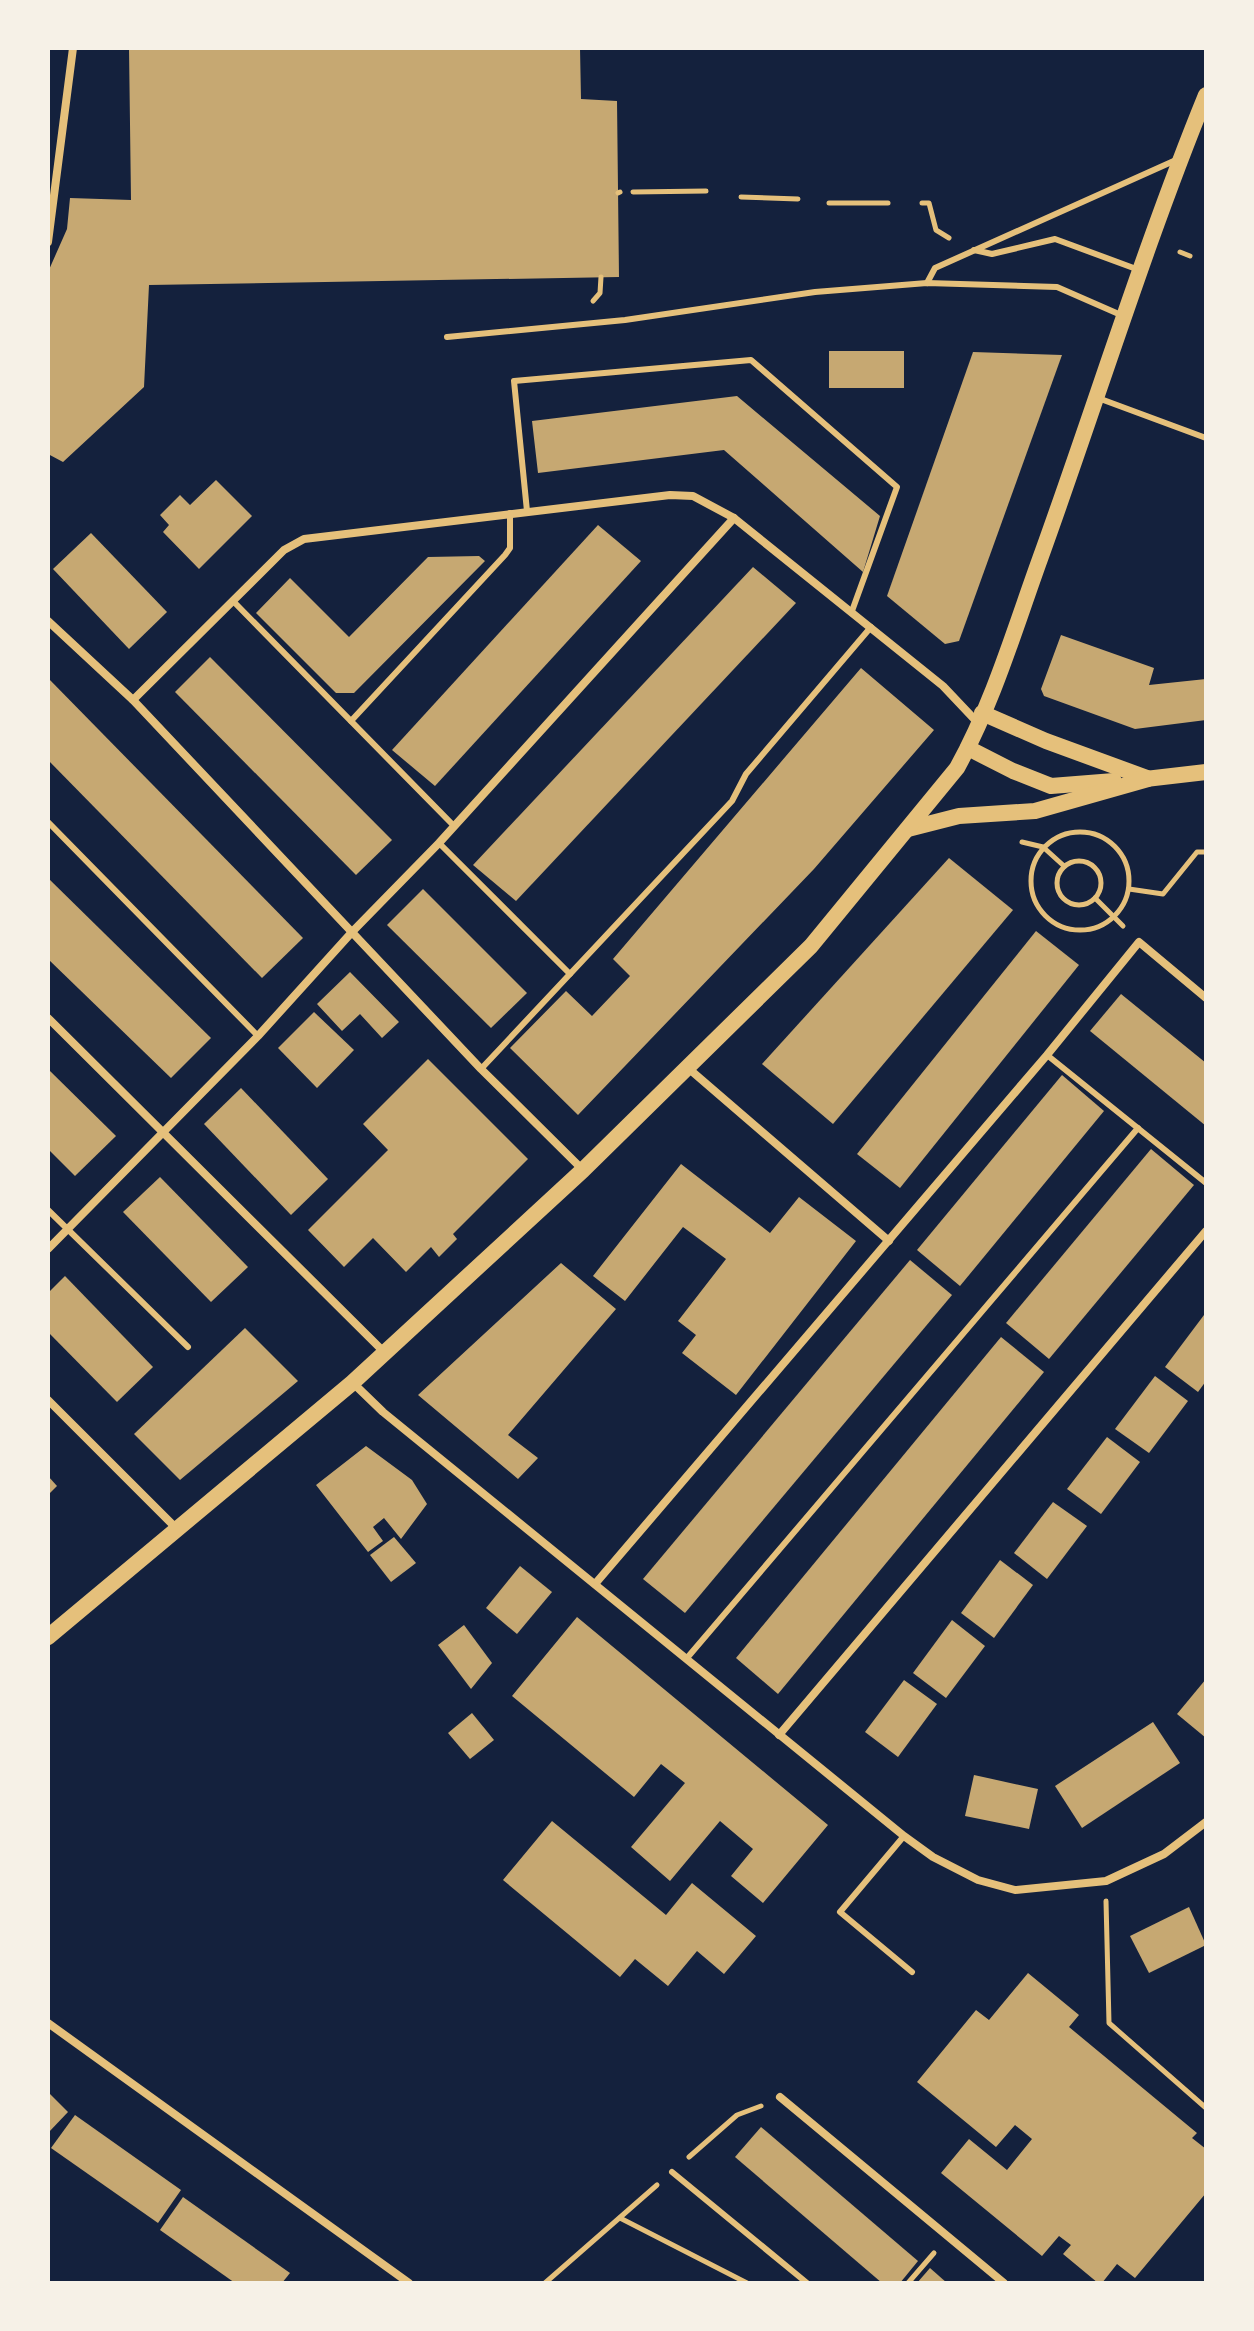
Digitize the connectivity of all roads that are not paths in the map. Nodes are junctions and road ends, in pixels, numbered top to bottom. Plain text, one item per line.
1 (73, 48) edge
2 (1206, 95) edge
3 (1180, 158) junction
4 (48, 242) edge
5 (974, 250) junction
6 (1140, 271) junction
7 (927, 283) junction
8 (1124, 317) junction
9 (447, 337) dead end
10 (1098, 398) junction
11 (1206, 438) edge
12 (527, 511) junction
13 (510, 513) junction
14 (734, 518) junction
15 (233, 601) junction
16 (852, 611) junction
17 (48, 621) edge
18 (871, 627) junction
19 (133, 700) junction
20 (980, 718) junction
21 (351, 721) junction
22 (968, 748) junction
23 (1206, 772) edge
24 (1148, 779) junction
25 (48, 822) edge
26 (454, 826) junction
27 (907, 830) junction
28 (439, 843) junction
29 (353, 931) junction
30 (570, 974) junction
31 (1206, 998) edge
32 (48, 1018) edge
33 (258, 1036) junction
34 (1047, 1055) junction
35 (688, 1068) junction
36 (481, 1069) junction
37 (1138, 1128) junction
38 (163, 1131) junction
39 (583, 1170) junction
40 (1206, 1183) edge
41 (48, 1210) edge
42 (67, 1229) junction
43 (1206, 1231) edge
44 (889, 1241) junction
45 (48, 1249) edge
46 (188, 1347) dead end
47 (385, 1354) junction
48 (352, 1383) junction
49 (48, 1400) edge
50 (177, 1529) junction
51 (595, 1584) junction
52 (48, 1637) edge
53 (687, 1658) junction
54 (779, 1735) junction
55 (1206, 1822) edge
56 (904, 1836) junction
57 (912, 1972) dead end
58 (48, 2023) edge
59 (780, 2097) dead end
60 (672, 2172) dead end
61 (409, 2283) edge
62 (807, 2283) edge
63 (1004, 2283) edge

1 - 4 street
2 - 3 main road
3 - 5 lane
3 - 6 main road
5 - 6 lane
5 - 7 lane
6 - 8 main road
7 - 8 lane
7 - 9 lane
8 - 10 main road
10 - 11 lane
10 - 20 main road
12 - 13 street
12 - 14 street
12 - 16 lane
13 - 15 street
13 - 21 lane
14 - 16 street
14 - 26 street
15 - 19 street
15 - 21 lane
16 - 18 street
17 - 19 street
18 - 20 street
18 - 30 lane
19 - 29 street
20 - 22 main road
20 - 24 main road
21 - 26 lane
22 - 24 main road
22 - 27 main road
23 - 24 main road
24 - 27 main road
25 - 33 lane
26 - 28 street
27 - 35 main road
28 - 29 street
28 - 30 lane
29 - 33 street
29 - 36 street
30 - 36 lane
31 - 34 street
32 - 38 street
33 - 38 street
34 - 37 lane
34 - 44 street
35 - 39 main road
35 - 44 street
36 - 39 street
37 - 40 lane
37 - 53 lane
38 - 42 street
38 - 47 street
39 - 47 main road
41 - 42 lane
42 - 45 street
42 - 46 lane
43 - 54 street
44 - 51 street
47 - 48 main road
48 - 50 main road
48 - 51 street
49 - 50 street
50 - 52 main road
51 - 53 street
53 - 54 street
54 - 56 street
55 - 56 street
56 - 57 lane
58 - 61 street
59 - 63 street
60 - 62 lane

